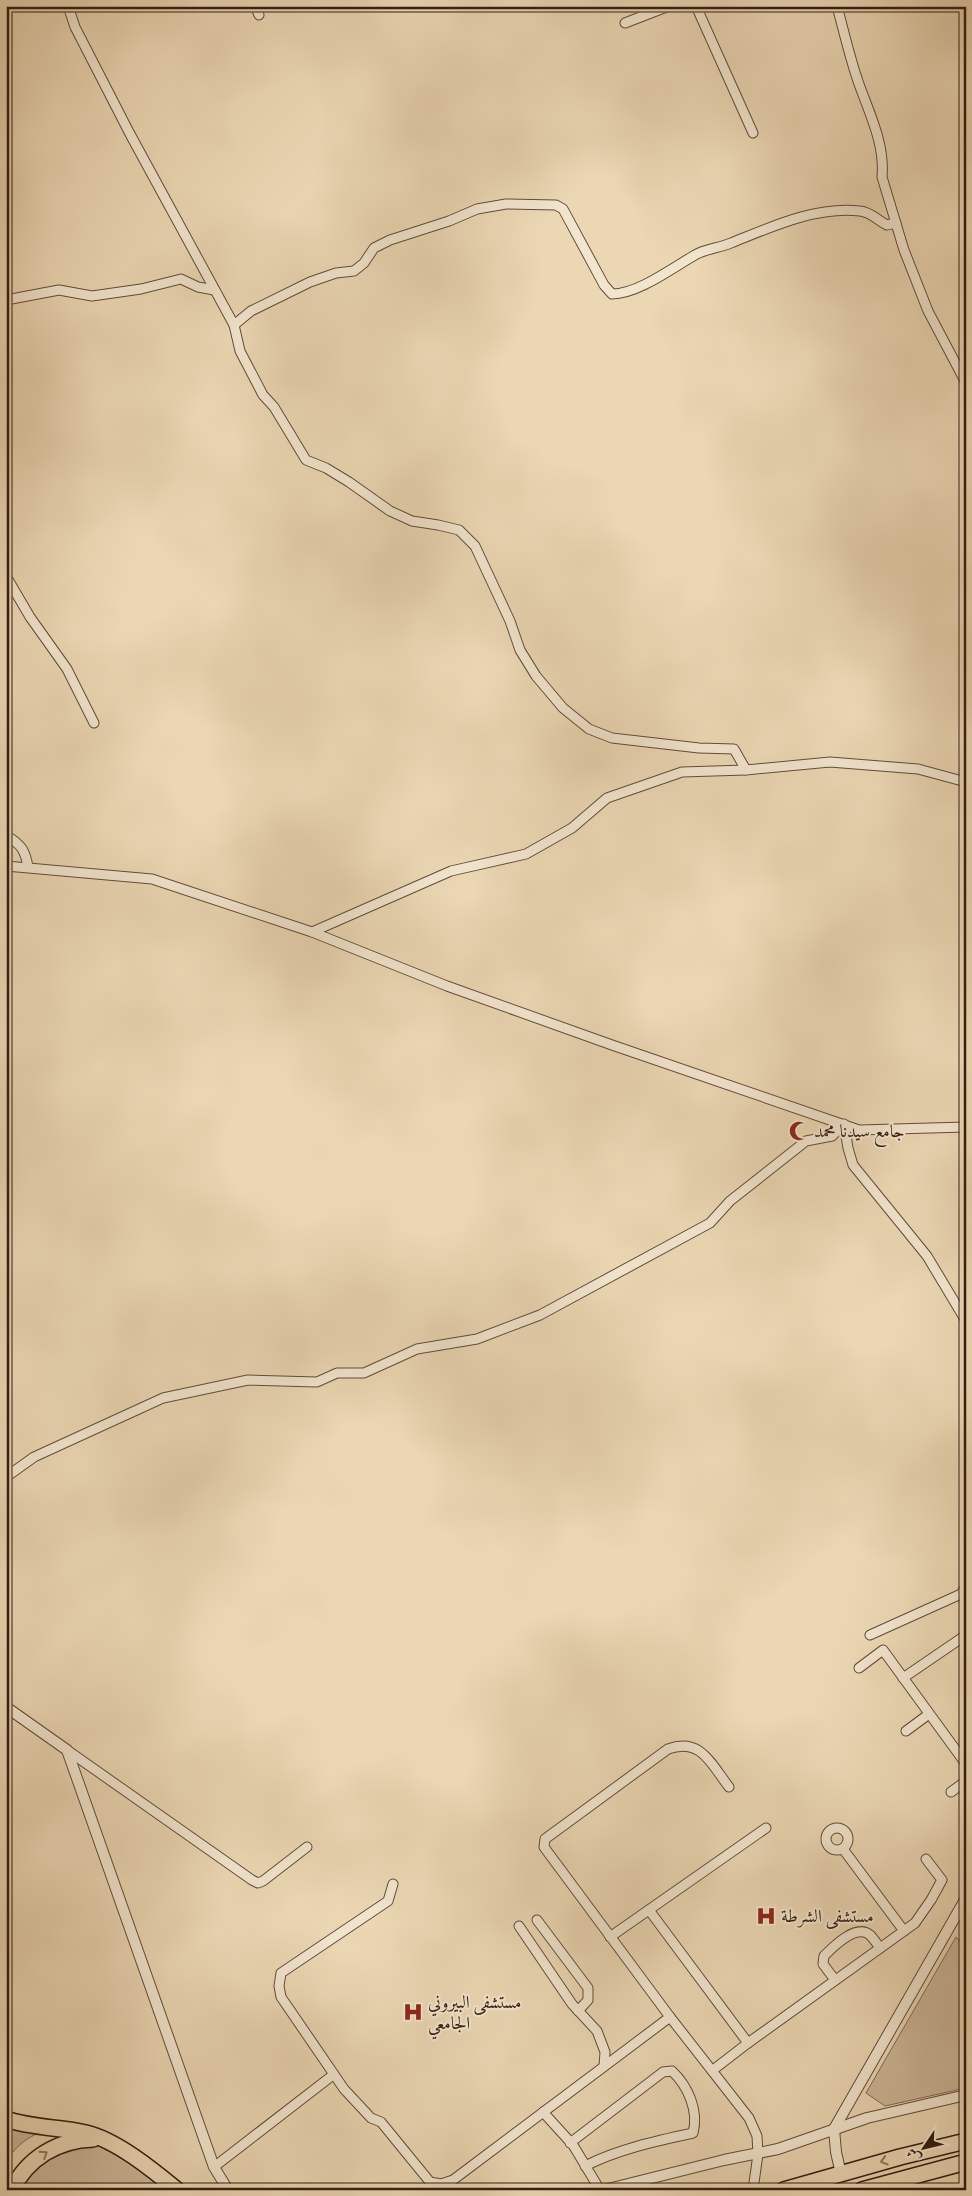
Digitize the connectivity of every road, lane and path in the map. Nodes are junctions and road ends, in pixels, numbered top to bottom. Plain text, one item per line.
1 (68, 6) edge
2 (255, 6) edge
3 (670, 6) edge
4 (696, 6) edge
5 (837, 6) edge
6 (259, 16) dead end
7 (625, 23) dead end
8 (753, 133) dead end
9 (896, 223) junction
10 (214, 290) junction
11 (6, 300) edge
12 (234, 324) junction
13 (966, 382) edge
14 (6, 576) edge
15 (94, 724) dead end
16 (746, 770) junction
17 (966, 782) edge
18 (6, 835) edge
19 (6, 866) edge
20 (28, 867) junction
21 (312, 932) junction
22 (844, 1124) junction
23 (966, 1127) edge
24 (966, 1321) edge
25 (6, 1476) edge
26 (966, 1586) edge
27 (870, 1635) dead end
28 (966, 1635) edge
29 (859, 1668) dead end
30 (903, 1678) junction
31 (6, 1707) edge
32 (929, 1714) junction
33 (906, 1731) dead end
34 (67, 1750) junction
35 (966, 1764) edge
36 (966, 1781) edge
37 (729, 1787) dead end
38 (951, 1792) dead end
39 (766, 1828) dead end
40 (307, 1847) dead end
41 (844, 1849) dead end
42 (926, 1859) dead end
43 (393, 1884) dead end
44 (966, 1898) edge
45 (649, 1910) junction
46 (537, 1920) dead end
47 (519, 1926) dead end
48 (904, 1930) junction
49 (610, 1937) junction
50 (880, 1948) junction
51 (835, 1980) junction
52 (578, 2011) junction
53 (670, 2017) junction
54 (748, 2042) junction
55 (604, 2066) junction
56 (713, 2070) junction
57 (333, 2075) junction
58 (966, 2095) edge
59 (543, 2112) junction
60 (6, 2119) edge
61 (834, 2129) junction
62 (104, 2140) junction
63 (966, 2141) edge
64 (570, 2142) junction
65 (758, 2154) junction
66 (966, 2162) edge
67 (214, 2166) junction
68 (585, 2166) junction
69 (842, 2174) junction
70 (437, 2187) edge
71 (12, 2190) edge
72 (177, 2190) edge
73 (228, 2190) edge
74 (602, 2190) edge
75 (753, 2190) edge
76 (784, 2190) edge
77 (862, 2190) edge

1 - 10 street
2 - 6 street
3 - 7 street
4 - 8 street
5 - 9 street
9 - 12 street
9 - 13 street
10 - 11 street
10 - 12 street
12 - 16 street
14 - 15 street
16 - 17 street
16 - 21 street
18 - 20 street
19 - 20 street
20 - 21 street
21 - 22 street
22 - 23 street
22 - 24 street
22 - 25 street
26 - 27 street
28 - 30 street
29 - 30 street
30 - 32 street
31 - 34 street
32 - 33 street
32 - 35 street
34 - 40 street
34 - 67 street
36 - 38 street
37 - 49 street
39 - 45 street
41 - 48 street
42 - 48 street
43 - 57 street
44 - 61 street
45 - 49 street
45 - 54 street
46 - 52 street
47 - 52 street
48 - 50 street
49 - 53 street
50 - 51 street
50 - 51 street
51 - 54 street
52 - 55 street
53 - 55 street
53 - 56 street
54 - 56 street
55 - 59 street
56 - 65 street
57 - 67 street
57 - 70 street
58 - 61 street
59 - 64 street
59 - 70 street
60 - 62 highway
61 - 65 street
61 - 69 street
71 -> 62 highway
62 - 72 highway
63 -> 69 highway
64 - 68 street
64 - 68 street
65 - 74 street
65 - 75 street
66 - 77 highway
67 - 73 street
68 - 74 street
69 - 76 highway

